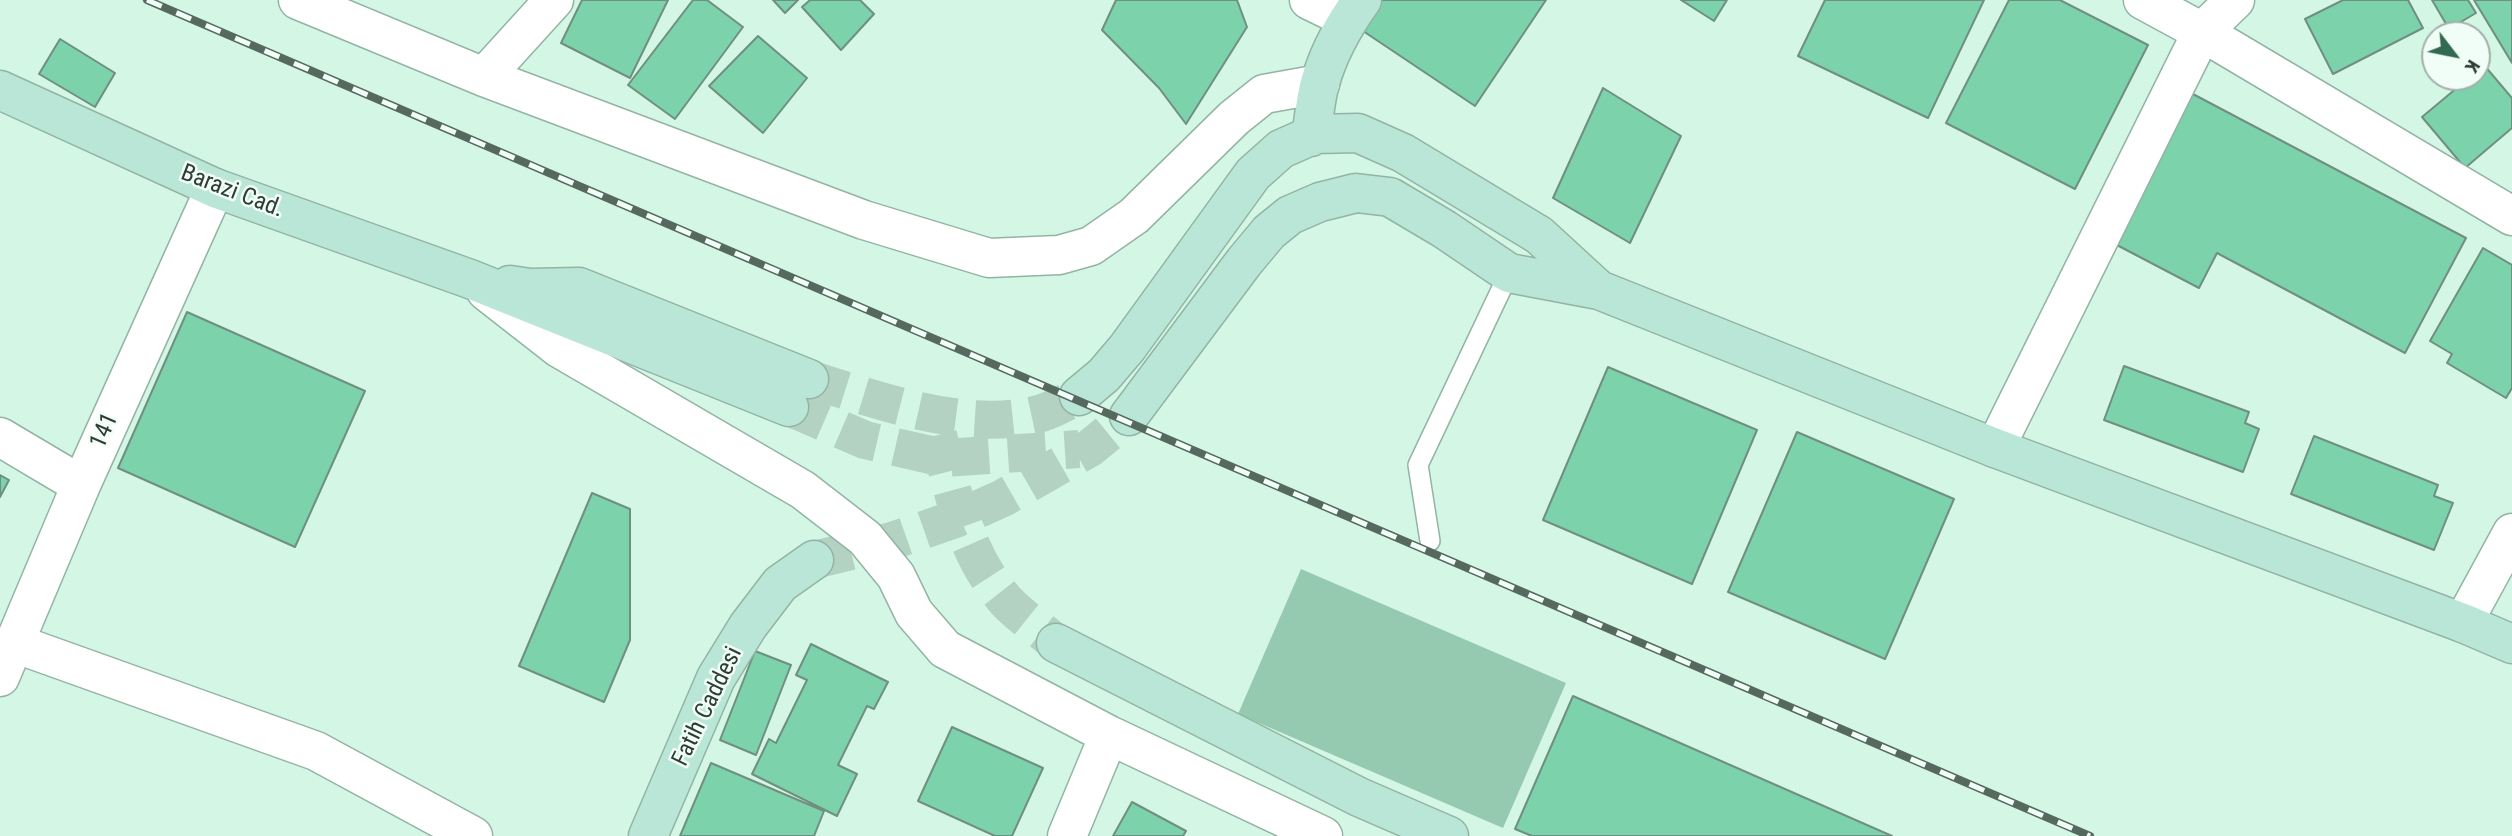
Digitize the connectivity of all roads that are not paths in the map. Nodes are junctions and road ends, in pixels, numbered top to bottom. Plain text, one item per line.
1 (298, 0) edge
2 (554, 0) edge
3 (1309, 0) edge
4 (2143, 0) edge
5 (2235, 0) edge
6 (1355, 10) edge
7 (2202, 32) junction
8 (484, 77) junction
9 (1320, 84) junction
10 (0, 90) edge
11 (1311, 137) junction
12 (215, 188) junction
13 (2512, 216) edge
14 (1509, 273) junction
15 (470, 279) junction
16 (1599, 290) junction
17 (799, 393) tunnel mouth
18 (1079, 396) tunnel mouth
19 (1129, 416) tunnel mouth
20 (0, 437) edge
21 (1995, 448) junction
22 (81, 485) junction
23 (2512, 533) edge
24 (1430, 541) dead end
25 (814, 560) tunnel mouth
26 (2463, 623) junction
27 (1056, 643) tunnel mouth
28 (2512, 643) edge
29 (7, 660) edge
30 (1109, 734) junction
31 (473, 836) edge
32 (648, 836) edge
33 (1067, 836) edge
34 (1323, 836) edge
35 (1449, 836) edge

1 - 8 street
2 - 8 street
3 - 6 street
4 - 7 street
5 - 7 street
6 - 9 street
7 - 13 street
7 - 21 street
8 - 9 street
9 - 11 street
10 - 12 street, Barazi Cad.
11 - 16 street
11 - 18 street
12 - 15 street, Barazi Cad.
12 - 22 street, 141
14 - 16 street
14 - 19 street
14 - 24 lane
15 - 17 street, Barazi Cad.
15 - 30 street
16 - 21 street
20 - 22 street
21 - 26 street
22 - 29 street, 141
23 - 26 street
25 - 32 street, Fatih Caddesi
26 - 28 street
27 - 35 street
29 - 31 street
30 - 33 street
30 - 34 street

